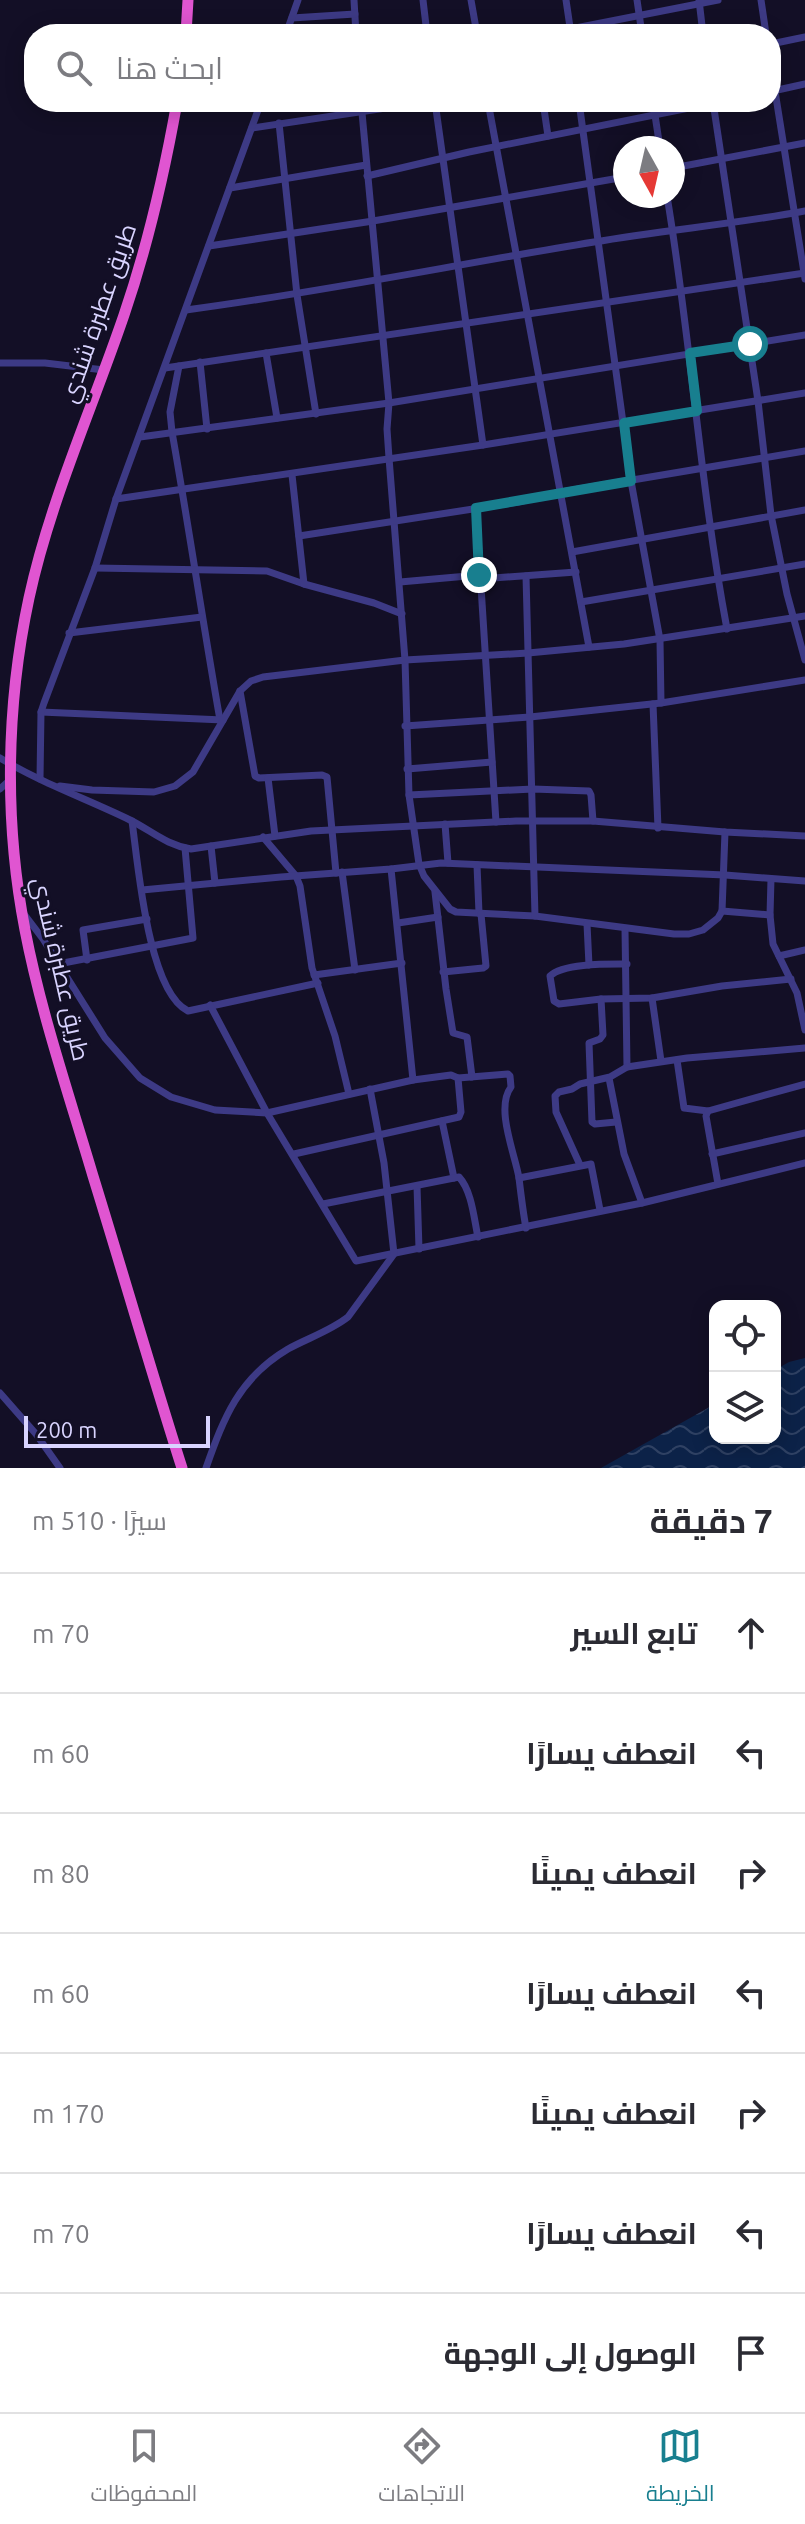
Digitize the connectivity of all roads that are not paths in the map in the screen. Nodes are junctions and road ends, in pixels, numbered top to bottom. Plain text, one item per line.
1 (298, 0) edge
2 (354, 0) edge
3 (423, 0) edge
4 (471, 0) edge
5 (566, 0) edge
6 (637, 0) edge
7 (718, 0) edge
8 (761, 0) edge
9 (188, 2) edge
10 (699, 2) edge
11 (355, 14) junction
12 (639, 16) junction
13 (292, 18) junction
14 (187, 24) edge
15 (290, 24) edge
16 (356, 24) edge
17 (426, 24) edge
18 (475, 24) edge
19 (569, 24) edge
20 (602, 24) edge
21 (640, 24) edge
22 (702, 24) edge
23 (765, 24) edge
24 (805, 37) edge
25 (781, 42) edge
26 (805, 84) edge
27 (781, 89) edge
28 (175, 112) edge
29 (258, 112) edge
30 (362, 112) joint
31 (436, 112) edge
32 (490, 112) edge
33 (544, 112) edge
34 (580, 112) edge
35 (655, 112) edge
36 (669, 112) edge
37 (716, 112) edge
38 (778, 112) edge
39 (655, 115) junction
40 (279, 123) junction
41 (252, 128) junction
42 (583, 131) junction
43 (548, 136) junction
44 (658, 136) edge
45 (805, 143) edge
46 (496, 147) junction
47 (785, 147) junction
48 (442, 158) junction
49 (722, 158) junction
50 (366, 165) junction
51 (685, 166) edge
52 (367, 176) junction
53 (285, 179) junction
54 (613, 179) edge
55 (590, 183) junction
56 (230, 188) junction
57 (507, 198) junction
58 (449, 207) junction
59 (669, 208) edge
60 (805, 211) edge
61 (796, 213) junction
62 (373, 221) junction
63 (732, 223) junction
64 (673, 232) junction
65 (292, 234) junction
66 (599, 241) junction
67 (209, 246) junction
68 (517, 255) junction
69 (458, 264) junction
70 (804, 273) edge
71 (805, 279) edge
72 (379, 281) junction
73 (741, 282) junction
74 (682, 291) junction
75 (297, 295) junction
76 (607, 302) junction
77 (186, 310) junction
78 (528, 313) junction
79 (466, 322) junction
80 (805, 335) edge
81 (383, 336) junction
82 (750, 344) junction
83 (306, 347) junction
84 (266, 353) junction
85 (690, 353) junction
86 (200, 362) junction
87 (0, 363) edge
88 (615, 364) junction
89 (179, 366) junction
90 (165, 368) junction
91 (104, 370) junction
92 (540, 378) junction
93 (475, 389) junction
94 (805, 393) edge
95 (758, 401) junction
96 (389, 403) junction
97 (697, 411) junction
98 (316, 414) junction
99 (277, 418) junction
100 (624, 423) junction
101 (207, 429) junction
102 (172, 432) junction
103 (550, 433) junction
104 (140, 437) junction
105 (483, 445) junction
106 (805, 451) edge
107 (765, 457) junction
108 (389, 458) junction
109 (704, 469) junction
110 (292, 475) junction
111 (631, 481) junction
112 (182, 491) junction
113 (561, 492) junction
114 (116, 499) junction
115 (476, 508) junction
116 (805, 510) edge
117 (771, 515) junction
118 (395, 521) junction
119 (712, 526) junction
120 (299, 536) junction
121 (640, 539) junction
122 (572, 552) junction
123 (805, 564) edge
124 (781, 567) junction
125 (95, 568) junction
126 (197, 571) junction
127 (576, 572) junction
128 (526, 576) junction
129 (480, 577) junction
130 (718, 579) junction
131 (400, 582) junction
132 (304, 584) junction
133 (650, 590) junction
134 (581, 602) junction
135 (402, 614) junction
136 (805, 616) edge
137 (202, 617) junction
138 (795, 618) junction
139 (727, 629) junction
140 (69, 633) junction
141 (660, 640) junction
142 (589, 647) junction
143 (528, 653) junction
144 (487, 655) junction
145 (405, 660) junction
146 (805, 660) edge
147 (805, 680) edge
148 (240, 691) junction
149 (657, 703) junction
150 (41, 712) junction
151 (530, 717) junction
152 (222, 720) junction
153 (490, 721) junction
154 (405, 726) junction
155 (0, 758) edge
156 (492, 762) junction
157 (12, 765) junction
158 (407, 769) junction
159 (268, 778) junction
160 (11, 779) junction
161 (40, 779) junction
162 (52, 785) junction
163 (0, 789) edge
164 (533, 789) junction
165 (494, 792) junction
166 (409, 795) junction
167 (132, 821) junction
168 (534, 821) junction
169 (593, 821) junction
170 (496, 822) junction
171 (445, 824) junction
172 (413, 825) junction
173 (658, 828) junction
174 (333, 830) junction
175 (725, 832) junction
176 (275, 836) junction
177 (805, 836) edge
178 (263, 837) junction
179 (211, 846) junction
180 (185, 848) junction
181 (448, 863) junction
182 (419, 864) junction
183 (477, 865) junction
184 (535, 866) junction
185 (391, 869) junction
186 (339, 873) junction
187 (725, 875) junction
188 (296, 876) junction
189 (771, 879) junction
190 (805, 881) edge
191 (215, 883) junction
192 (188, 886) junction
193 (142, 890) junction
194 (435, 890) junction
195 (722, 911) junction
196 (22, 913) junction
197 (480, 914) junction
198 (770, 915) junction
199 (535, 916) junction
200 (438, 917) junction
201 (147, 919) junction
202 (398, 923) junction
203 (587, 924) junction
204 (625, 929) junction
205 (152, 947) junction
206 (805, 950) edge
207 (779, 956) junction
208 (87, 960) junction
209 (402, 963) junction
210 (58, 964) junction
211 (627, 964) junction
212 (589, 965) junction
213 (355, 970) junction
214 (443, 972) junction
215 (316, 979) junction
216 (791, 979) junction
217 (801, 992) edge
218 (627, 998) junction
219 (652, 998) junction
220 (601, 999) junction
221 (210, 1005) junction
222 (805, 1030) edge
223 (805, 1048) edge
224 (677, 1060) junction
225 (661, 1061) junction
226 (627, 1067) junction
227 (472, 1077) junction
228 (458, 1078) junction
229 (609, 1078) junction
230 (413, 1080) junction
231 (590, 1081) junction
232 (805, 1084) edge
233 (370, 1089) junction
234 (349, 1094) junction
235 (708, 1111) junction
236 (267, 1113) junction
237 (442, 1121) junction
238 (616, 1122) junction
239 (805, 1133) edge
240 (380, 1135) junction
241 (294, 1154) junction
242 (712, 1154) junction
243 (805, 1163) edge
244 (580, 1165) junction
245 (454, 1178) junction
246 (519, 1178) junction
247 (718, 1184) junction
248 (417, 1186) junction
249 (388, 1191) junction
250 (642, 1203) junction
251 (323, 1204) junction
252 (600, 1210) junction
253 (526, 1228) junction
254 (478, 1237) junction
255 (419, 1249) junction
256 (394, 1254) junction
257 (0, 1393) edge
258 (60, 1468) edge
259 (182, 1468) edge
260 (206, 1468) edge

1 - 13 street
2 - 11 street
3 - 17 street
4 - 18 street
5 - 19 street
6 - 12 street
7 - 10 street
8 - 23 street
9 - 14 highway
10 - 12 street
10 - 22 street
11 - 13 street
11 - 16 street
12 - 20 street
12 - 21 street
13 - 15 street
24 - 25 street
26 - 27 street
28 - 91 highway, طريق عطبرة شندي
29 - 41 street
30 - 40 street
30 - 50 street
31 - 48 street
32 - 46 street
33 - 43 street
34 - 42 street
35 - 39 street
36 - 39 street
37 - 49 street
38 - 47 street
39 - 42 street
39 - 44 street
40 - 41 street
40 - 53 street
41 - 56 street
42 - 43 street
42 - 55 street
43 - 46 street
45 - 47 street
46 - 48 street
46 - 57 street
47 - 49 street
47 - 61 street
48 - 52 street
48 - 58 street
49 - 51 street
49 - 63 street
50 - 52 street
50 - 53 street
52 - 62 street
53 - 56 street
53 - 65 street
54 - 55 street
55 - 57 street
55 - 66 street
56 - 67 street
57 - 58 street
57 - 68 street
58 - 62 street
58 - 69 street
59 - 64 street
60 - 61 street
61 - 63 street
61 - 70 street
62 - 65 street
62 - 72 street
63 - 64 street
63 - 73 street
64 - 66 street
64 - 74 street
65 - 67 street
65 - 75 street
66 - 68 street
66 - 76 street
67 - 77 street
68 - 69 street
68 - 78 street
69 - 72 street
69 - 79 street
70 - 71 street
70 - 73 street
72 - 75 street
72 - 81 street
73 - 74 street
73 - 82 street
74 - 76 street
74 - 85 street
75 - 77 street
75 - 83 street
76 - 78 street
76 - 88 street
77 - 90 street
78 - 79 street
78 - 92 street
79 - 81 street
79 - 93 street
80 - 82 street
81 - 83 street
81 - 96 street
82 - 85 street
82 - 95 street
83 - 84 street
83 - 98 street
84 - 86 street
84 - 99 street
85 - 88 street
85 - 97 street
86 - 89 street
86 - 101 street
87 - 91 street
88 - 92 street
88 - 100 street
89 - 90 street
89 - 102 street
90 - 104 street
91 - 157 highway, طريق عطبرة شندي
92 - 93 street
92 - 103 street
93 - 96 street
93 - 105 street
94 - 95 street
95 - 97 street
95 - 107 street
96 - 98 street
96 - 108 street
97 - 100 street
97 - 109 street
98 - 99 street
99 - 101 street
100 - 103 street
100 - 111 street
101 - 102 street
102 - 104 street
102 - 112 street
103 - 105 street
103 - 113 street
104 - 114 street
105 - 108 street
106 - 107 street
107 - 109 street
107 - 117 street
108 - 110 street
108 - 118 street
109 - 111 street
109 - 119 street
110 - 112 street
110 - 120 street
111 - 113 street
111 - 121 street
112 - 114 street
112 - 126 street
113 - 115 street
113 - 122 street
114 - 125 street
115 - 118 street
115 - 129 street
116 - 117 street
117 - 119 street
117 - 124 street
118 - 120 street
118 - 131 street
119 - 121 street
119 - 130 street
120 - 132 street
121 - 122 street
121 - 133 street
122 - 127 street
123 - 124 street
124 - 130 street
124 - 138 street
125 - 126 street
125 - 140 street
126 - 132 street
126 - 137 street
127 - 128 street
127 - 134 street
128 - 129 street
128 - 143 street
129 - 131 street
129 - 144 street
130 - 133 street
130 - 139 street
131 - 135 street
132 - 135 street
133 - 134 street
133 - 141 street
134 - 142 street
135 - 145 street
136 - 138 street
137 - 140 street
137 - 152 street
138 - 139 street
138 - 146 street
139 - 141 street
140 - 150 street
141 - 142 street
141 - 149 street
142 - 143 street
143 - 144 street
143 - 151 street
144 - 145 street
144 - 153 street
145 - 148 street
145 - 154 street
147 - 149 street
148 - 152 street
148 - 159 street
149 - 151 street
149 - 173 street
150 - 152 street
150 - 161 street
151 - 153 street
151 - 164 street
152 - 162 street
153 - 154 street
153 - 156 street
154 - 158 street
155 - 157 street
156 - 158 street
156 - 165 street
157 - 160 highway, طريق عطبرة شندي
157 - 161 street
158 - 166 street
159 - 174 street
159 - 176 street
160 - 163 street
160 - 196 highway, طريق عطبرة شندي
161 - 162 street
162 - 167 street
164 - 165 street
164 - 168 street
164 - 169 street
165 - 166 street
165 - 170 street
166 - 172 street
167 - 180 street
167 - 193 street
168 - 169 street
168 - 170 street
168 - 184 street
169 - 173 street
170 - 171 street
171 - 172 street
171 - 181 street
172 - 174 street
172 - 182 street
173 - 175 street
174 - 176 street
174 - 186 street
175 - 177 street
175 - 187 street
176 - 178 street
178 - 179 street
178 - 188 street
179 - 180 street
179 - 191 street
180 - 192 street
181 - 182 street
181 - 183 street
182 - 185 street
182 - 194 street
183 - 184 street
183 - 197 street
184 - 187 street
184 - 199 street
185 - 186 street
185 - 202 street
186 - 188 street
186 - 213 street
187 - 189 street
187 - 195 street
188 - 191 street
188 - 215 street
189 - 190 street
189 - 198 street
191 - 192 street
192 - 193 street
192 - 205 street
193 - 201 street
194 - 197 street
194 - 200 street
195 - 198 street
195 - 204 street
196 - 210 street
196 - 259 highway, طريق عطبرة شندي
197 - 199 street
197 - 214 street
198 - 207 street
199 - 203 street
200 - 202 street
200 - 214 street
201 - 205 street
201 - 208 street
202 - 209 street
203 - 204 street
203 - 212 street
204 - 211 street
205 - 208 street
205 - 221 street
206 - 207 street
207 - 216 street
208 - 210 street
209 - 213 street
209 - 230 street
210 - 236 street
211 - 212 street
211 - 218 street
212 - 220 street
213 - 215 street
214 - 227 street
215 - 221 street
215 - 234 street
216 - 217 street
216 - 219 street
217 - 222 street
218 - 219 street
218 - 220 street
218 - 226 street
219 - 225 street
220 - 231 street
221 - 236 street
223 - 224 street
224 - 225 street
224 - 235 street
225 - 226 street
226 - 229 street
227 - 228 street
227 - 246 street
228 - 230 street
228 - 237 street
229 - 231 street
229 - 238 street
230 - 233 street
231 - 238 street
231 - 244 street
232 - 235 street
233 - 234 street
233 - 240 street
234 - 236 street
235 - 242 street
236 - 241 street
237 - 240 street
237 - 245 street
238 - 250 street
239 - 242 street
240 - 241 street
240 - 249 street
241 - 251 street
242 - 247 street
243 - 247 street
244 - 246 street
244 - 252 street
245 - 248 street
245 - 254 street
246 - 253 street
247 - 250 street
248 - 249 street
248 - 255 street
249 - 251 street
249 - 256 street
250 - 252 street
251 - 256 street
252 - 253 street
253 - 254 street
254 - 255 street
255 - 256 street
256 - 260 street
257 - 258 street

